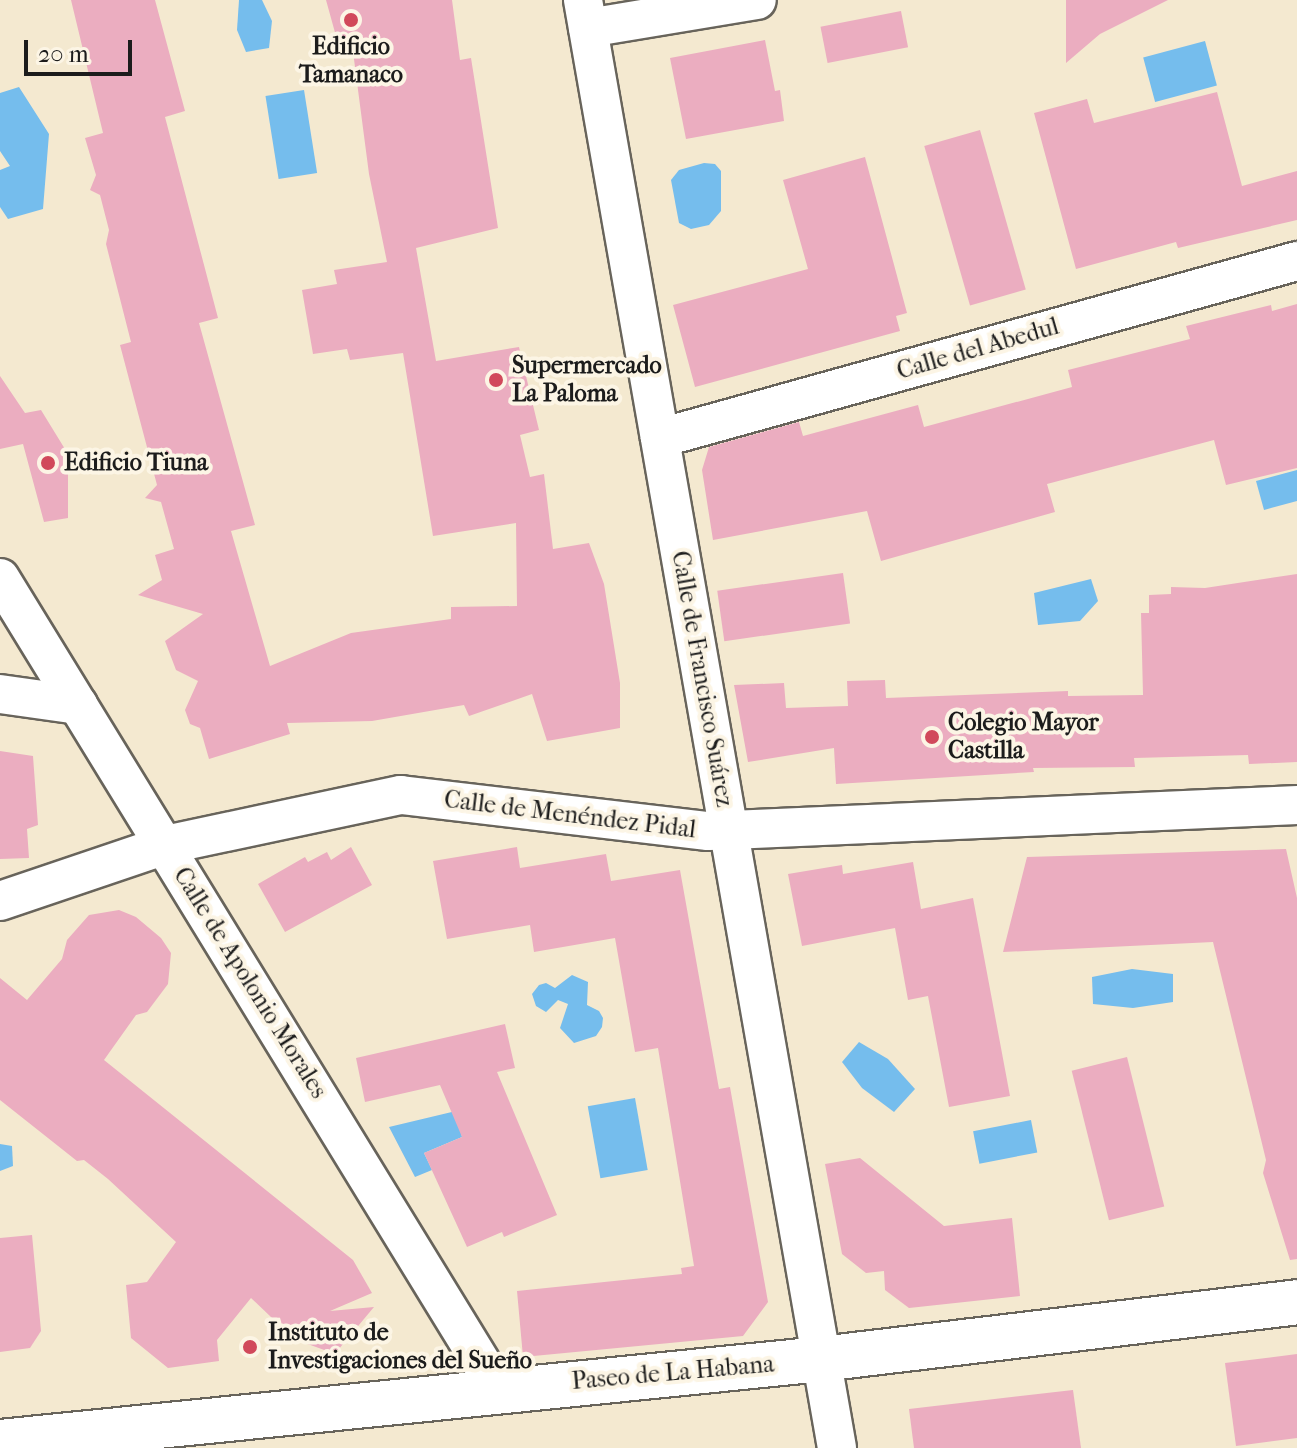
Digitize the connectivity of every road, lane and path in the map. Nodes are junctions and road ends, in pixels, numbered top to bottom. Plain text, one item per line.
1 (757, 0) edge
2 (585, 14) edge
3 (1297, 261) edge
4 (660, 438) junction
5 (0, 578) edge
6 (0, 694) edge
7 (78, 705) junction
8 (1297, 805) edge
9 (729, 831) junction
10 (165, 845) junction
11 (0, 901) edge
12 (1297, 1302) edge
13 (821, 1359) junction
14 (498, 1390) junction
15 (0, 1442) edge
16 (837, 1448) edge

1 - 2 street
2 - 4 street, Calle de Francisco Suárez
3 - 4 street, Calle del Abedul
4 - 9 street, Calle de Francisco Suárez
5 - 7 street, Calle de Apolonio Morales
6 - 7 street
7 - 10 street, Calle de Apolonio Morales
8 - 9 street, Calle de Menéndez Pidal
9 - 10 street, Calle de Menéndez Pidal
9 - 13 street, Calle de Francisco Suárez
10 - 11 street, Calle de Menéndez Pidal
10 - 14 street, Calle de Apolonio Morales
12 - 13 street, Paseo de La Habana
13 - 14 street, Paseo de La Habana
13 - 16 street, Calle de Francisco Suárez
14 - 15 street, Paseo de La Habana

